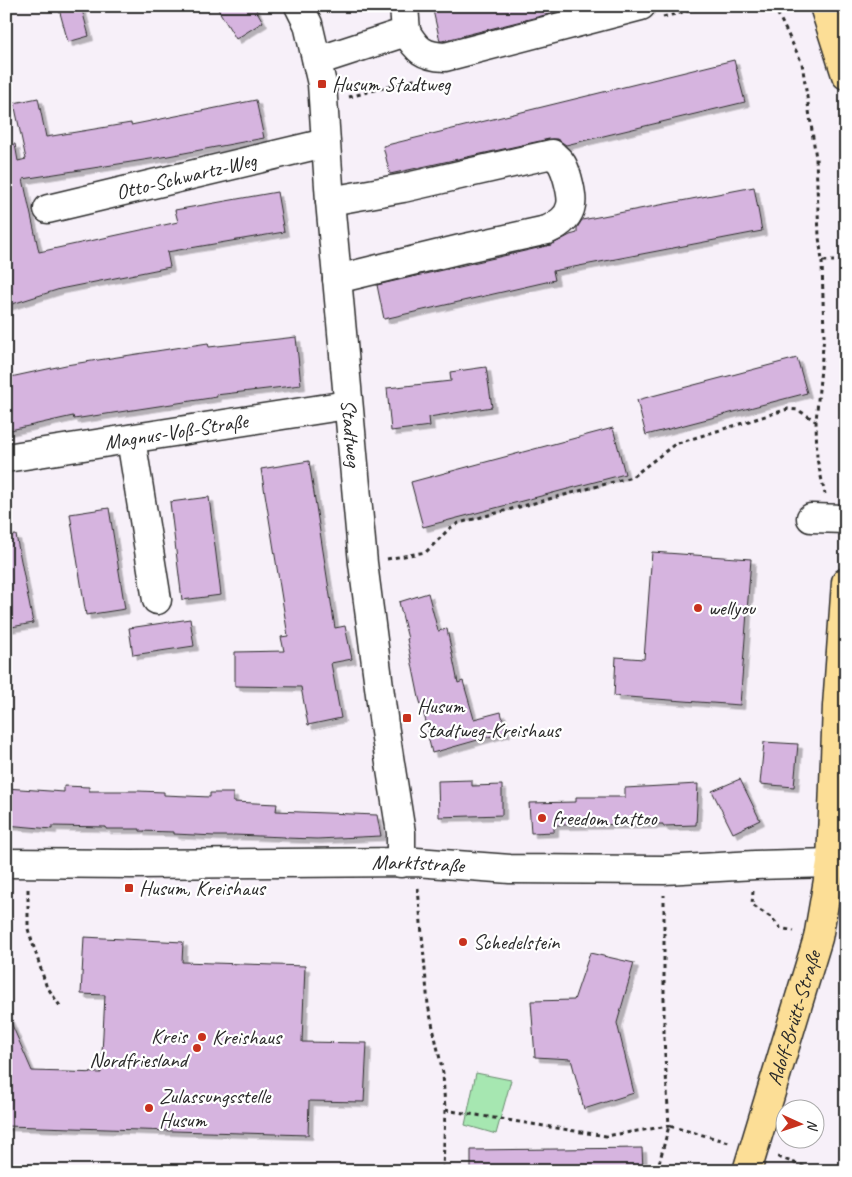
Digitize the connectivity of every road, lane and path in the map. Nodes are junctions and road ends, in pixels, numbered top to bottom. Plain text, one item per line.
1 (300, 6) edge
2 (641, 6) edge
3 (774, 6) edge
4 (824, 6) edge
5 (405, 19) edge
6 (317, 61) junction
7 (846, 75) edge
8 (325, 143) junction
9 (330, 201) junction
10 (48, 209) dead end
11 (822, 261) junction
12 (834, 261) dead end
13 (337, 279) junction
14 (348, 405) junction
15 (816, 421) junction
16 (131, 439) junction
17 (6, 458) edge
18 (829, 519) edge
19 (363, 563) junction
20 (846, 582) edge
21 (157, 600) dead end
22 (837, 706) junction
23 (846, 738) edge
24 (17, 863) edge
25 (409, 863) junction
26 (838, 863) edge
27 (755, 865) junction
28 (664, 870) junction
29 (818, 938) junction
30 (60, 1006) dead end
31 (444, 1110) junction
32 (669, 1126) junction
33 (750, 1160) edge
34 (443, 1171) edge
35 (658, 1171) edge
36 (818, 1171) edge

1 - 6 street, Stadtweg
2 - 5 street
3 - 11 path
4 - 7 main road
5 - 6 street
6 - 8 street, Stadtweg
8 - 9 street, Stadtweg
8 - 10 street, Otto-Schwartz-Weg
9 - 13 street, Stadtweg
9 - 13 street
11 - 12 path
11 - 15 path
13 - 14 street, Stadtweg
14 - 16 street, Magnus-Voß-Straße
14 - 19 street, Stadtweg
15 - 18 path
15 - 19 path
16 - 17 street, Magnus-Voß-Straße
16 - 21 street
19 - 25 street, Stadtweg
20 - 22 main road, Adolf-Brütt-Straße
22 - 23 main road
22 - 26 main road, Adolf-Brütt-Straße
24 - 25 street, Marktstraße
24 - 30 path
25 - 28 street, Marktstraße
25 - 31 path
26 - 27 street, Marktstraße
26 - 29 main road, Adolf-Brütt-Straße
27 - 28 street, Marktstraße
27 - 29 path
28 - 32 path
29 - 33 main road, Adolf-Brütt-Straße
31 - 32 path
31 - 34 path
32 - 33 path
32 - 35 path
33 - 36 path

